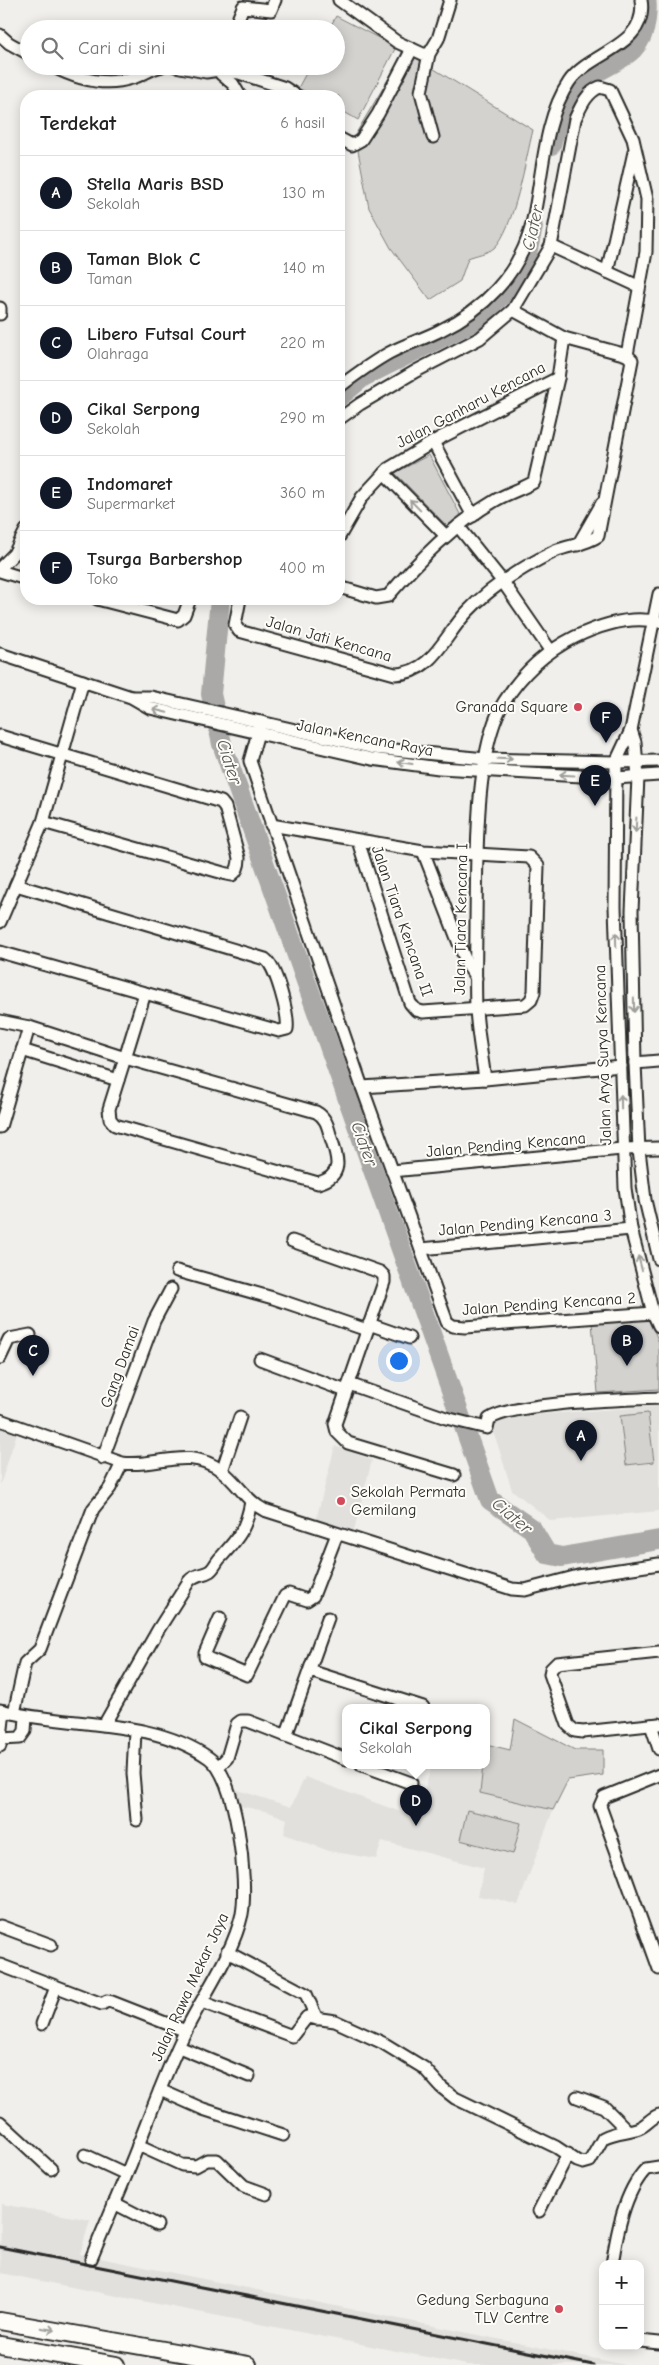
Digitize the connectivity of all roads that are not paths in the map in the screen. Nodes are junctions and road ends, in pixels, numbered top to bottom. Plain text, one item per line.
1 (275, 0) edge
2 (339, 0) edge
3 (450, 0) edge
4 (641, 0) edge
5 (238, 20) edge
6 (0, 35) edge
7 (20, 48) edge
8 (412, 49) junction
9 (429, 54) junction
10 (73, 75) edge
11 (140, 75) edge
12 (223, 75) edge
13 (247, 75) edge
14 (237, 90) edge
15 (288, 90) edge
16 (433, 137) dead end
17 (345, 141) edge
18 (635, 148) junction
19 (551, 246) junction
20 (607, 272) junction
21 (638, 286) junction
22 (0, 308) edge
23 (513, 310) junction
24 (0, 314) edge
25 (564, 338) junction
26 (630, 358) junction
27 (558, 378) junction
28 (345, 383) edge
29 (345, 415) edge
30 (433, 442) junction
31 (384, 473) junction
32 (473, 516) junction
33 (458, 526) junction
34 (345, 527) edge
35 (446, 536) junction
36 (20, 542) edge
37 (0, 570) edge
38 (20, 577) edge
39 (504, 582) junction
40 (345, 589) edge
41 (659, 594) edge
42 (120, 605) edge
43 (188, 605) edge
44 (239, 605) edge
45 (656, 621) edge
46 (550, 650) junction
47 (0, 654) edge
48 (83, 681) junction
49 (260, 728) junction
50 (631, 730) junction
51 (0, 736) edge
52 (64, 754) junction
53 (659, 761) edge
54 (616, 762) junction
55 (637, 762) junction
56 (485, 764) junction
57 (659, 775) edge
58 (638, 777) junction
59 (616, 778) junction
60 (43, 822) junction
61 (271, 825) junction
62 (358, 841) junction
63 (423, 851) junction
64 (477, 854) junction
65 (16, 884) junction
66 (0, 922) edge
67 (0, 952) edge
68 (476, 978) junction
69 (145, 993) junction
70 (476, 1009) junction
71 (0, 1021) edge
72 (29, 1027) junction
73 (22, 1050) junction
74 (125, 1058) junction
75 (659, 1062) edge
76 (635, 1063) junction
77 (621, 1066) junction
78 (485, 1079) junction
79 (118, 1080) junction
80 (362, 1087) junction
81 (5, 1090) edge
82 (0, 1127) edge
83 (659, 1148) edge
84 (622, 1149) junction
85 (639, 1150) junction
86 (392, 1171) junction
87 (631, 1229) junction
88 (292, 1242) dead end
89 (421, 1249) junction
90 (659, 1258) edge
91 (177, 1271) dead end
92 (171, 1289) dead end
93 (654, 1313) junction
94 (659, 1326) edge
95 (368, 1327) junction
96 (30, 1335) dead end
97 (409, 1338) dead end
98 (0, 1358) edge
99 (260, 1359) dead end
100 (348, 1387) junction
101 (659, 1398) edge
102 (240, 1417) dead end
103 (0, 1420) edge
104 (103, 1458) junction
105 (122, 1464) junction
106 (222, 1471) junction
107 (454, 1475) dead end
108 (251, 1502) junction
109 (337, 1534) junction
110 (659, 1564) edge
111 (220, 1618) dead end
112 (328, 1618) dead end
113 (659, 1652) edge
114 (310, 1671) junction
115 (414, 1704) edge
116 (6, 1711) edge
117 (26, 1717) junction
118 (655, 1724) edge
119 (104, 1725) junction
120 (135, 1731) junction
121 (286, 1736) junction
122 (1, 1739) edge
123 (0, 1746) edge
124 (659, 1749) edge
125 (342, 1757) edge
126 (219, 1766) junction
127 (373, 1769) edge
128 (659, 1775) edge
129 (411, 1783) dead end
130 (137, 1820) dead end
131 (0, 1926) edge
132 (51, 1945) dead end
133 (227, 1952) junction
134 (657, 1952) edge
135 (0, 1965) edge
136 (659, 1969) edge
137 (56, 1986) junction
138 (202, 2002) junction
139 (317, 2019) junction
140 (42, 2024) dead end
141 (186, 2031) junction
142 (179, 2047) junction
143 (249, 2076) dead end
144 (160, 2090) junction
145 (577, 2097) dead end
146 (659, 2115) edge
147 (0, 2122) edge
148 (627, 2130) junction
149 (283, 2135) dead end
150 (138, 2145) junction
151 (568, 2154) junction
152 (84, 2155) dead end
153 (659, 2167) edge
154 (51, 2169) dead end
155 (126, 2174) junction
156 (266, 2194) dead end
157 (114, 2203) junction
158 (539, 2212) dead end
159 (157, 2225) dead end
160 (91, 2259) dead end
161 (613, 2260) edge
162 (0, 2321) edge
163 (644, 2341) edge
164 (659, 2343) edge
165 (0, 2344) edge
166 (116, 2365) edge
167 (248, 2365) edge

1 - 5 street
2 - 8 street
3 - 9 street
4 - 28 street
6 - 7 street
8 - 9 street
8 - 17 street
9 - 16 street
10 - 11 street
12 - 14 street
13 - 15 street
18 - 19 street, Jalan Jati Kencana
18 - 20 street
18 - 21 street, Jalan Jati Kencana
19 - 20 street
19 - 23 street
20 - 21 street
21 - 26 street, Jalan Jati Kencana
22 - 24 street
23 - 25 street
23 - 29 street
25 - 26 street
25 - 27 street, Jalan Ganharu Kencana
26 - 39 street, Jalan Jati Kencana
27 - 30 street, Jalan Ganharu Kencana
27 - 32 street
30 - 31 street, Jalan Ganharu Kencana
30 - 32 street
31 - 34 street, Jalan Ganharu Kencana
35 -> 31 street
32 - 33 street
33 - 35 street
33 - 39 street
35 - 40 street
36 - 37 street
37 - 38 street
39 - 44 street, Jalan Jati Kencana
39 - 46 street
41 - 45 street
42 - 43 street
45 - 46 street, Jalan Tiara Kencana I
45 - 50 street
46 - 56 street, Jalan Tiara Kencana I
47 - 48 street, Jalan Kencana Raya
48 - 49 street, Jalan Kencana Raya
48 - 52 street
49 - 56 street, Jalan Kencana Raya
49 - 61 street
50 - 54 street
50 - 55 street, Jalan Arya Surya Kencana
51 - 52 street
52 - 60 street
52 - 60 street
53 - 55 street, Jalan Kencana Raya
54 - 55 street, Jalan Kencana Raya
56 -> 54 street, Jalan Kencana Raya
54 - 59 street, Jalan Arya Surya Kencana
55 - 58 street, Jalan Arya Surya Kencana
59 -> 56 street, Jalan Kencana Raya
56 - 64 street, Jalan Tiara Kencana I
57 - 58 street, Jalan Kencana Raya
58 - 59 street, Jalan Kencana Raya
58 -> 76 street, Jalan Arya Surya Kencana
77 -> 59 street, Jalan Arya Surya Kencana
60 - 65 street
61 - 62 street
61 - 80 street
62 - 63 street
62 - 70 street, Jalan Tiara Kencana II
63 - 64 street
63 - 68 street
64 - 68 street, Jalan Tiara Kencana I
64 - 70 street, Jalan Tiara Kencana II
65 - 66 street
65 - 69 street
67 - 69 street
68 - 70 street, Jalan Tiara Kencana I
69 - 74 street
70 - 78 street, Jalan Tiara Kencana I
71 - 72 street
72 - 73 street
72 - 74 street
73 - 79 street
73 - 81 street
74 - 79 street
74 - 79 street
75 - 76 street
76 - 85 street, Jalan Arya Surya Kencana
77 - 78 street
84 -> 77 street, Jalan Arya Surya Kencana
78 - 80 street
80 - 86 street
81 - 82 street
83 - 85 street, Jalan Pending Kencana
84 - 85 street, Jalan Pending Kencana
84 - 86 street, Jalan Pending Kencana
84 - 87 street, Jalan Arya Surya Kencana
85 - 90 street, Jalan Arya Surya Kencana
86 - 89 street
87 - 89 street, Jalan Pending Kencana 3
93 -> 87 street, Jalan Arya Surya Kencana
88 - 95 street
89 - 93 street, Jalan Pending Kencana 2
91 - 95 street
92 - 104 street, Gang Damai
93 - 94 street, Jalan Arya Surya Kencana
95 - 97 street
95 - 100 street
96 - 98 street
99 - 100 street
100 - 101 street
100 - 107 street
102 - 106 street
103 - 104 street
104 - 105 street
105 - 106 street
105 - 116 street
106 - 108 street
108 - 109 street
108 - 119 street
109 - 110 street
109 - 111 street
112 - 114 street
113 - 118 street
114 - 115 street
114 - 121 street
116 - 117 street
116 - 122 street
117 - 119 street
117 - 122 street
118 - 124 street
119 - 120 street
120 - 126 street
120 - 130 street
121 - 125 street
121 - 126 street
122 - 123 street
126 - 133 street, Jalan Rawa Mekar Jaya
127 - 129 street
128 - 134 street
131 - 132 street
133 - 138 street, Jalan Rawa Mekar Jaya
133 - 139 street
134 - 136 street
135 - 137 street
137 - 140 street
137 - 141 street
138 - 139 street
138 - 141 street, Jalan Rawa Mekar Jaya
139 - 151 street
141 - 142 street, Jalan Rawa Mekar Jaya
142 - 143 street
142 - 144 street, Jalan Rawa Mekar Jaya
144 - 149 street
144 - 150 street, Jalan Rawa Mekar Jaya
145 - 148 street
146 - 148 street
147 - 154 street
148 - 151 street
150 - 155 street, Jalan Rawa Mekar Jaya
150 - 156 street
151 - 158 street
152 - 155 street
153 - 161 street
155 - 157 street, Jalan Rawa Mekar Jaya
157 - 159 street
157 - 160 street, Jalan Rawa Mekar Jaya
162 -> 167 highway
163 - 164 street
165 - 166 highway

